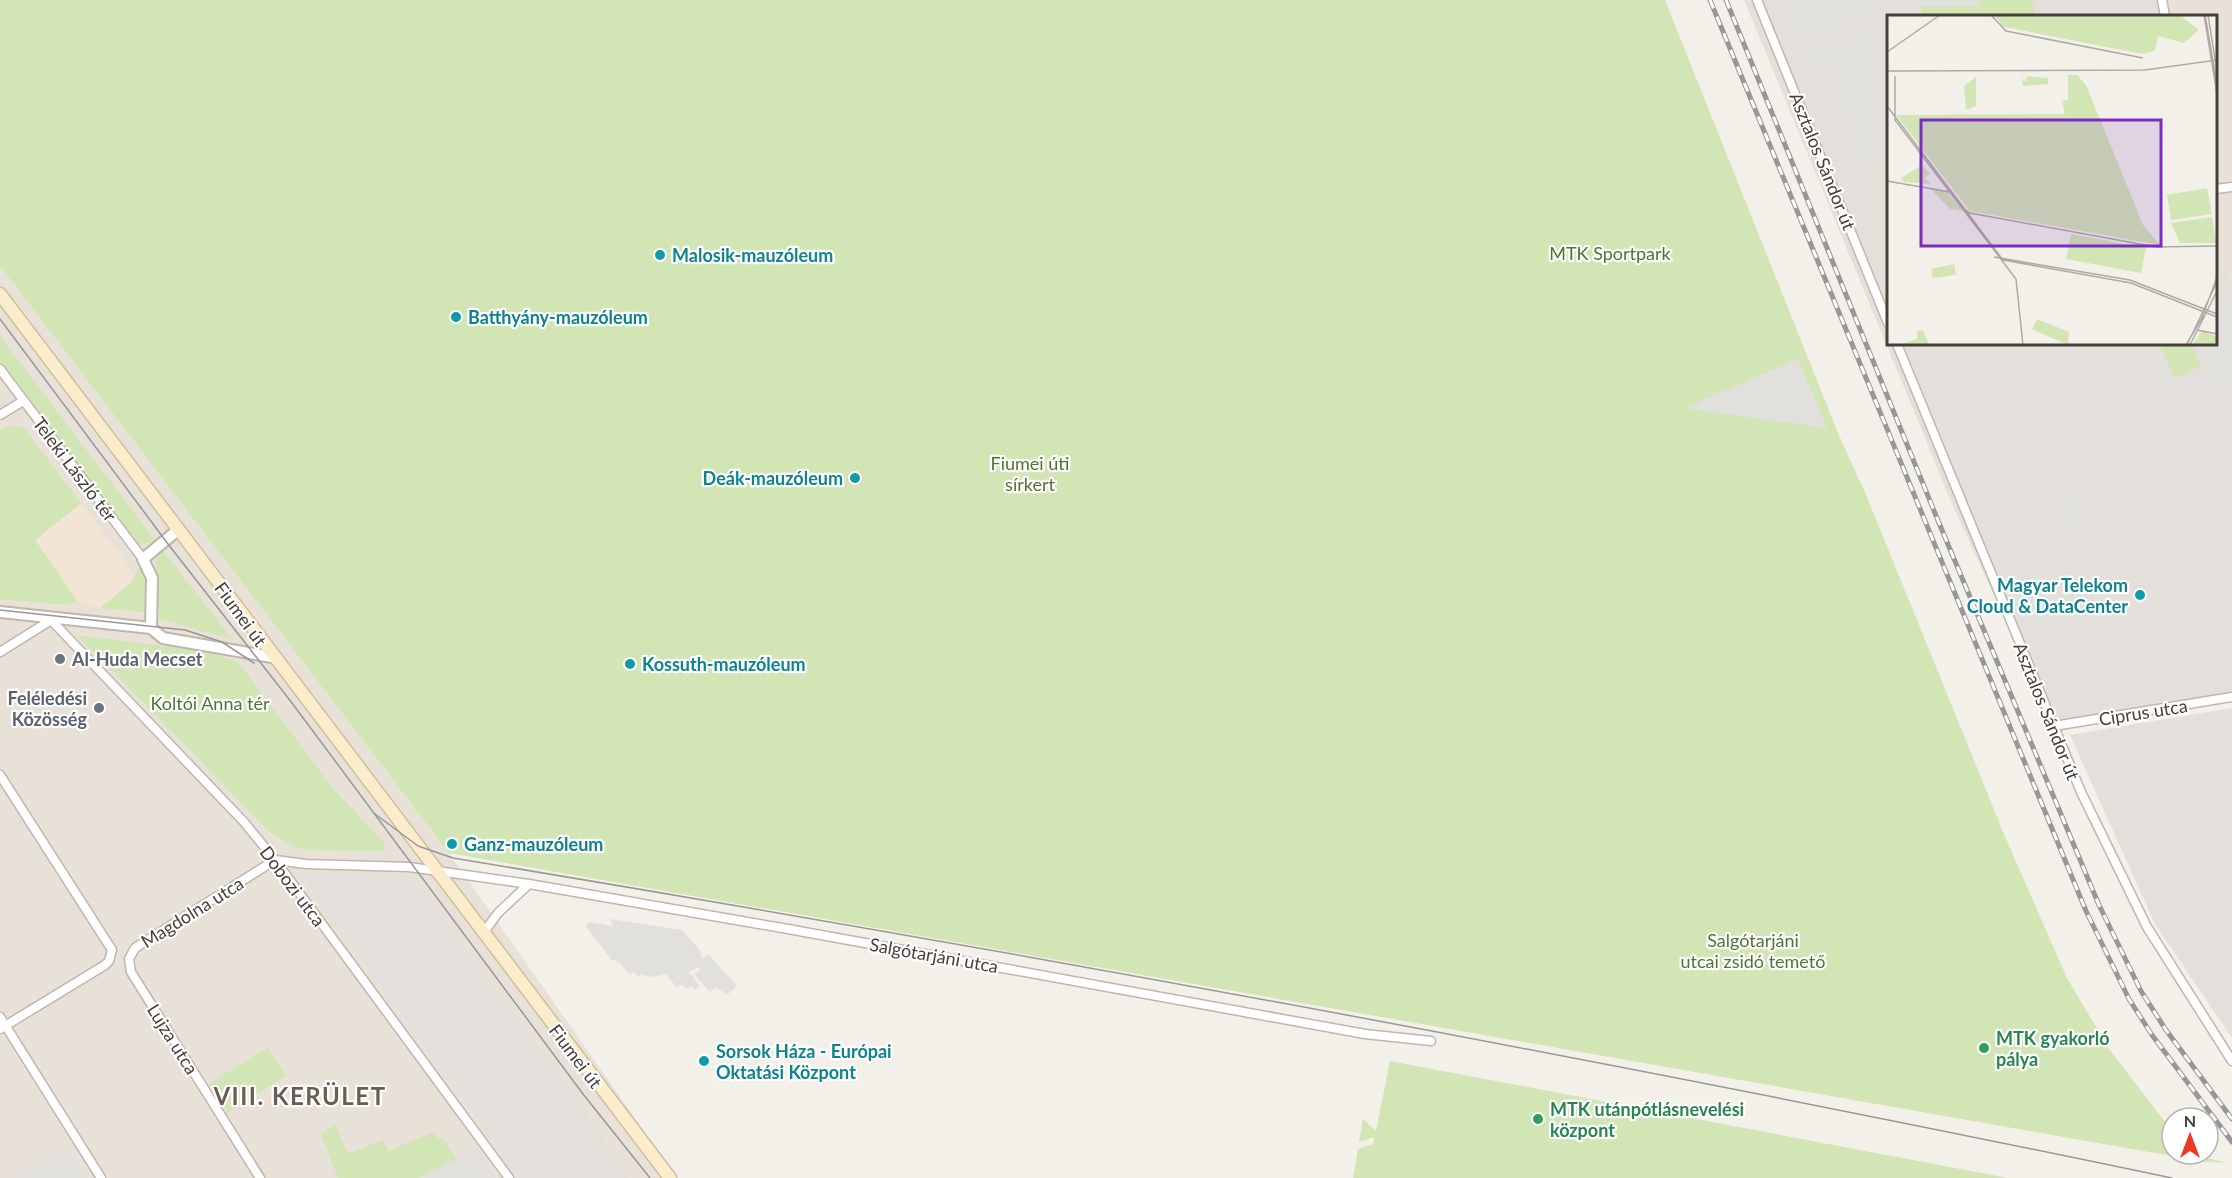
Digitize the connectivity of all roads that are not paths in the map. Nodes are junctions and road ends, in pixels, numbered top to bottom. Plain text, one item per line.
1 (1757, 0) edge
2 (2162, 0) edge
3 (2164, 15) edge
4 (2232, 187) edge
5 (2217, 189) edge
6 (0, 294) edge
7 (1887, 321) edge
8 (1897, 345) edge
9 (0, 369) edge
10 (23, 401) junction
11 (0, 415) edge
12 (178, 529) junction
13 (143, 559) junction
14 (0, 612) edge
15 (51, 618) junction
16 (151, 628) junction
17 (0, 652) edge
18 (272, 657) junction
19 (2232, 697) edge
20 (2054, 726) junction
21 (0, 775) edge
22 (275, 860) junction
23 (437, 870) junction
24 (529, 884) junction
25 (483, 932) junction
26 (129, 959) joint
27 (0, 1017) edge
28 (3, 1027) edge
29 (1431, 1041) dead end
30 (2232, 1061) edge
31 (102, 1178) edge
32 (260, 1178) edge
33 (509, 1178) edge
34 (670, 1178) edge

1 - 7 street, Asztalos Sándor út
2 - 3 street
4 - 5 street
6 - 12 main road, Fiumei út
8 - 20 street, Asztalos Sándor út
9 - 10 street
10 - 11 street, Teleki László tér
10 - 13 street, Teleki László tér
12 - 13 street
12 - 18 main road, Fiumei út
13 - 16 street, Teleki László tér
14 - 15 street
15 - 16 street
15 - 17 street
15 - 22 street, Dobozi utca
16 - 18 street
18 - 23 main road, Fiumei út
19 - 20 street, Ciprus utca
20 - 30 street, Asztalos Sándor út
21 - 28 street
22 - 23 street
22 - 26 street, Magdolna utca
22 - 33 street, Dobozi utca
23 - 24 street, Salgótarjáni utca
23 - 25 main road, Fiumei út
24 - 25 street
24 - 29 street, Salgótarjáni utca
25 - 34 main road, Fiumei út
26 - 32 street, Lujza utca
27 - 28 street
28 - 31 street

